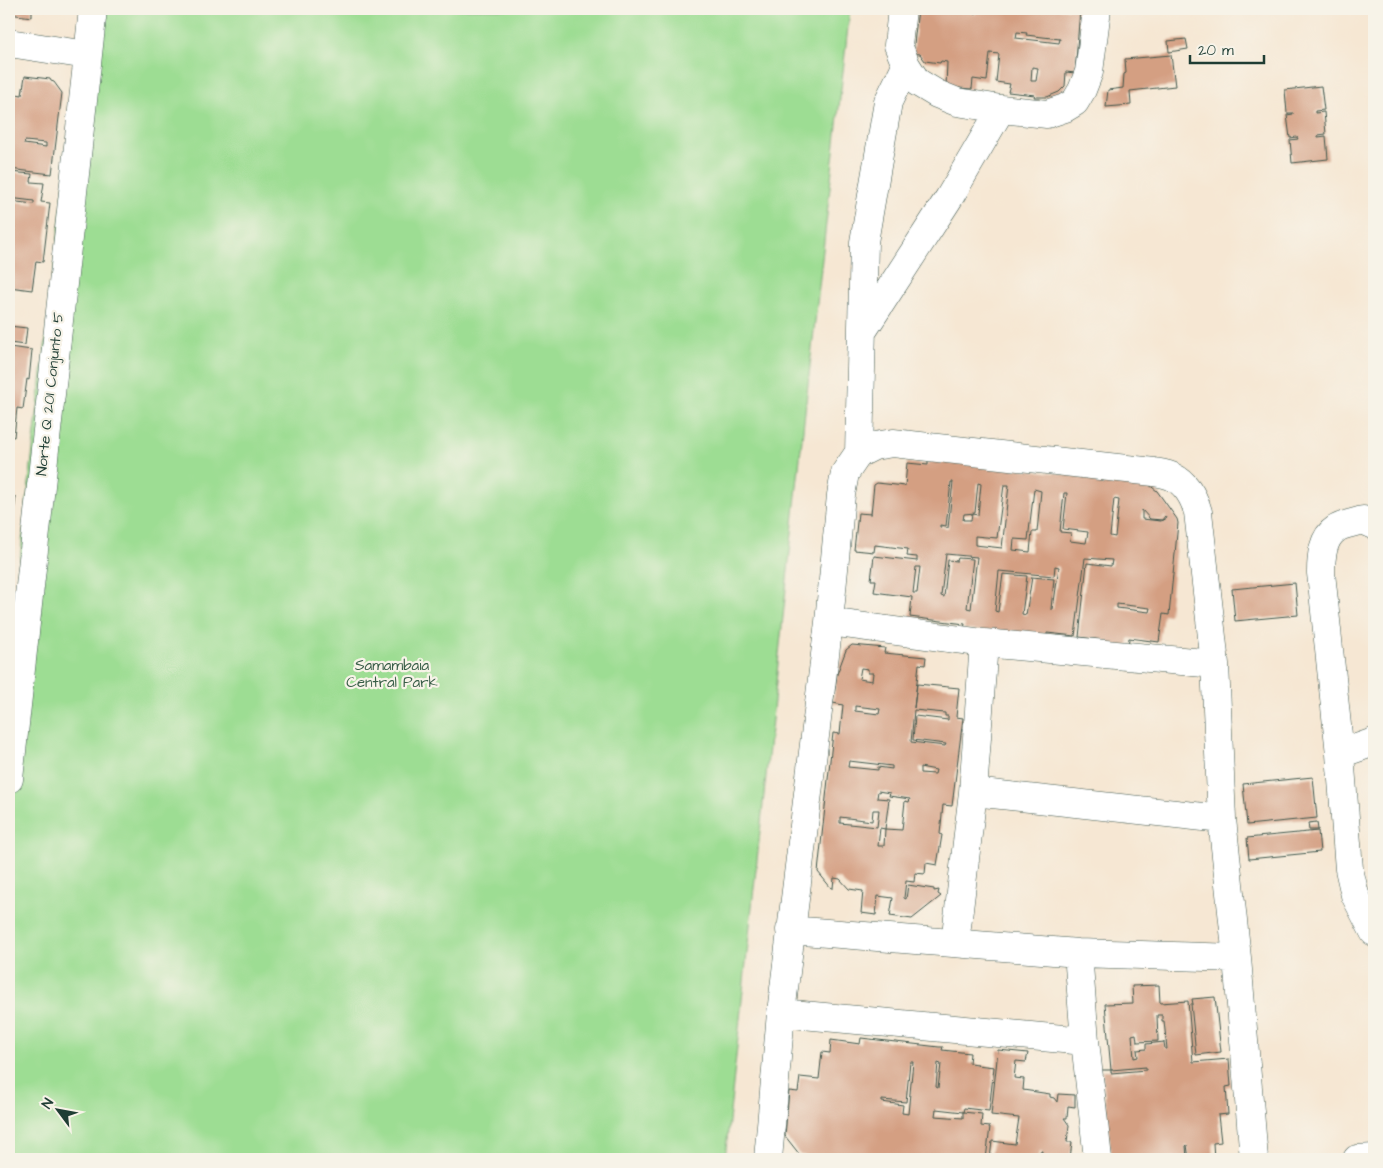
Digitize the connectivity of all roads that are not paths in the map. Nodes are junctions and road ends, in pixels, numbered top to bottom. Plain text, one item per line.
1 (92, 9) edge
2 (902, 9) edge
3 (1097, 9) edge
4 (9, 42) edge
5 (87, 55) junction
6 (906, 66) junction
7 (1001, 110) junction
8 (862, 332) junction
9 (859, 454) junction
10 (1374, 525) edge
11 (829, 622) junction
12 (984, 643) junction
13 (1216, 664) junction
14 (13, 694) edge
15 (1374, 742) edge
16 (1340, 754) junction
17 (9, 779) edge
18 (973, 792) junction
19 (1222, 818) junction
20 (790, 930) junction
21 (1374, 932) edge
22 (955, 943) junction
23 (1078, 953) junction
24 (1237, 958) junction
25 (781, 1013) junction
26 (1085, 1041) junction
27 (1374, 1158) edge
28 (768, 1159) edge
29 (1098, 1159) edge
30 (1254, 1159) edge
31 (1357, 1159) edge

1 - 5 street, Norte Q 201 Conjunto 5
2 - 6 street
3 - 7 street
4 - 5 street
5 - 14 street, Norte Q 201 Conjunto 5
6 - 7 street
6 - 8 street
7 - 8 street
8 - 9 street
9 - 11 street
9 - 13 street
10 - 16 street
11 - 12 street
11 - 20 street
12 - 13 street
12 - 18 street
13 - 19 street
14 - 17 street, Norte Q 201 Conjunto 5
15 - 16 street
16 - 21 street
18 - 19 street
18 - 22 street
19 - 24 street
20 - 22 street
20 - 25 street
22 - 23 street
23 - 24 street
23 - 26 street
24 - 30 street
25 - 26 street
25 - 28 street
26 - 29 street
27 - 31 street

